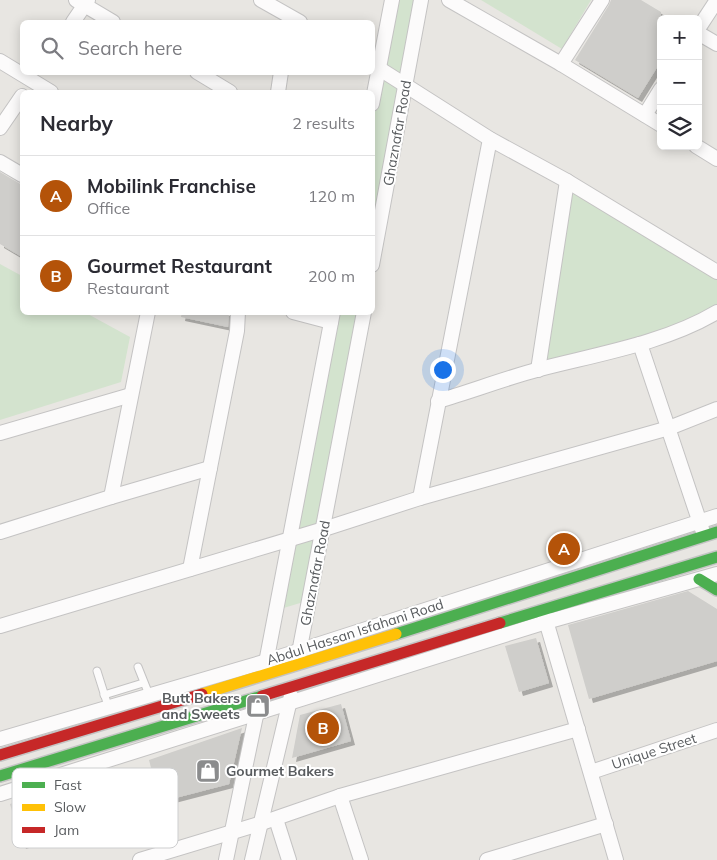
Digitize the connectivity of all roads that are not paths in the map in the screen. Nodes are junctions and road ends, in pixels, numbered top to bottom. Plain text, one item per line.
1 (261, 0) edge
2 (392, 0) edge
3 (421, 0) edge
4 (449, 0) edge
5 (602, 0) edge
6 (717, 0) edge
7 (83, 2) edge
8 (74, 20) edge
9 (110, 20) edge
10 (292, 20) edge
11 (702, 24) edge
12 (702, 34) edge
13 (717, 44) edge
14 (0, 61) edge
15 (561, 64) junction
16 (376, 66) edge
17 (20, 74) edge
18 (21, 75) edge
19 (202, 75) edge
20 (281, 75) edge
21 (32, 82) edge
22 (406, 86) junction
23 (47, 90) edge
24 (227, 90) edge
25 (278, 90) edge
26 (373, 90) edge
27 (657, 96) edge
28 (20, 99) edge
29 (645, 115) junction
30 (657, 122) edge
31 (0, 128) edge
32 (490, 139) junction
33 (702, 150) edge
34 (717, 159) edge
35 (0, 162) edge
36 (20, 174) edge
37 (567, 181) junction
38 (375, 249) edge
39 (717, 272) edge
40 (717, 312) edge
41 (147, 315) edge
42 (238, 315) edge
43 (316, 315) edge
44 (363, 315) edge
45 (332, 317) edge
46 (640, 344) junction
47 (538, 370) junction
48 (130, 395) junction
49 (438, 401) junction
50 (717, 409) edge
51 (669, 428) junction
52 (0, 433) edge
53 (210, 468) junction
54 (111, 496) junction
55 (420, 498) junction
56 (717, 516) edge
57 (700, 521) junction
58 (324, 529) junction
59 (0, 532) edge
60 (711, 534) edge
61 (290, 539) junction
62 (717, 558) edge
63 (190, 569) junction
64 (717, 574) edge
65 (699, 580) junction
66 (717, 590) edge
67 (544, 616) junction
68 (0, 626) edge
69 (300, 651) junction
70 (267, 662) junction
71 (297, 666) junction
72 (138, 667) dead end
73 (97, 671) dead end
74 (264, 676) junction
75 (293, 686) junction
76 (149, 696) junction
77 (260, 697) junction
78 (290, 702) junction
79 (108, 708) junction
80 (256, 714) junction
81 (578, 729) junction
82 (717, 730) edge
83 (0, 739) edge
84 (0, 755) edge
85 (26, 768) edge
86 (83, 768) edge
87 (12, 772) edge
88 (592, 772) junction
89 (0, 776) edge
90 (12, 790) edge
91 (0, 794) edge
92 (340, 796) junction
93 (276, 819) junction
94 (259, 824) junction
95 (606, 824) junction
96 (232, 833) junction
97 (140, 860) edge
98 (226, 860) edge
99 (252, 860) edge
100 (289, 860) edge
101 (361, 860) edge
102 (487, 860) edge
103 (616, 860) edge

1 - 10 street
2 - 16 street, Ghaznafar Road
3 - 22 street, Ghaznafar Road
4 - 15 street
5 - 15 street
6 - 11 street
7 - 8 street
7 - 9 street
12 - 13 street
14 - 17 street
15 - 29 street
16 - 22 street
16 - 26 street, Ghaznafar Road
18 - 21 street
19 - 24 street
20 - 25 street
21 - 23 street
22 - 32 street
22 - 38 street, Ghaznafar Road
27 - 29 street
28 - 31 street
29 - 30 street
32 - 37 street
32 - 49 street
33 - 34 street
35 - 36 street
37 - 39 street
37 - 47 street
40 - 46 street
41 - 48 street
42 - 53 street
43 - 45 street
44 - 58 street, Ghaznafar Road
45 - 61 street
46 - 47 street
46 - 51 street
47 - 49 street
48 - 52 street
48 - 54 street
49 - 55 street
50 - 51 street
51 - 55 street
51 - 57 street
53 - 54 street
53 - 63 street
54 - 59 street
55 - 58 street
56 - 57 street
57 - 60 street
57 - 69 street
58 - 61 street
58 - 69 street, Ghaznafar Road
60 - 71 main road, Abdul Hassan Isfahani Road
61 - 63 street
61 - 70 street
62 - 67 main road
63 - 68 street
64 - 65 street
65 - 66 main road
65 - 67 street
67 - 75 main road
67 - 78 street
67 - 81 street
69 - 70 street
69 - 71 street, Ghaznafar Road
70 - 74 street
70 - 76 street
71 - 74 main road, Abdul Hassan Isfahani Road
71 - 75 street, Ghaznafar Road
72 - 76 lane
73 - 79 lane
74 - 76 main road, Abdul Hassan Isfahani Road
74 - 77 street
75 - 77 main road
75 - 78 street, Ghaznafar Road
76 - 79 street
77 - 80 street
77 - 85 main road
78 - 80 street
78 - 94 street, Ghaznafar Road
79 - 83 street
79 - 84 main road
80 - 86 street
80 - 96 street
81 - 88 street
81 - 92 street
82 - 88 street, Unique Street
87 - 89 main road
88 - 95 street
90 - 91 street
92 - 93 street
92 - 101 street
93 - 94 street
93 - 100 street
94 - 96 street
94 - 99 street, Ghaznafar Road
95 - 102 street
95 - 103 street
96 - 97 street
96 - 98 street

